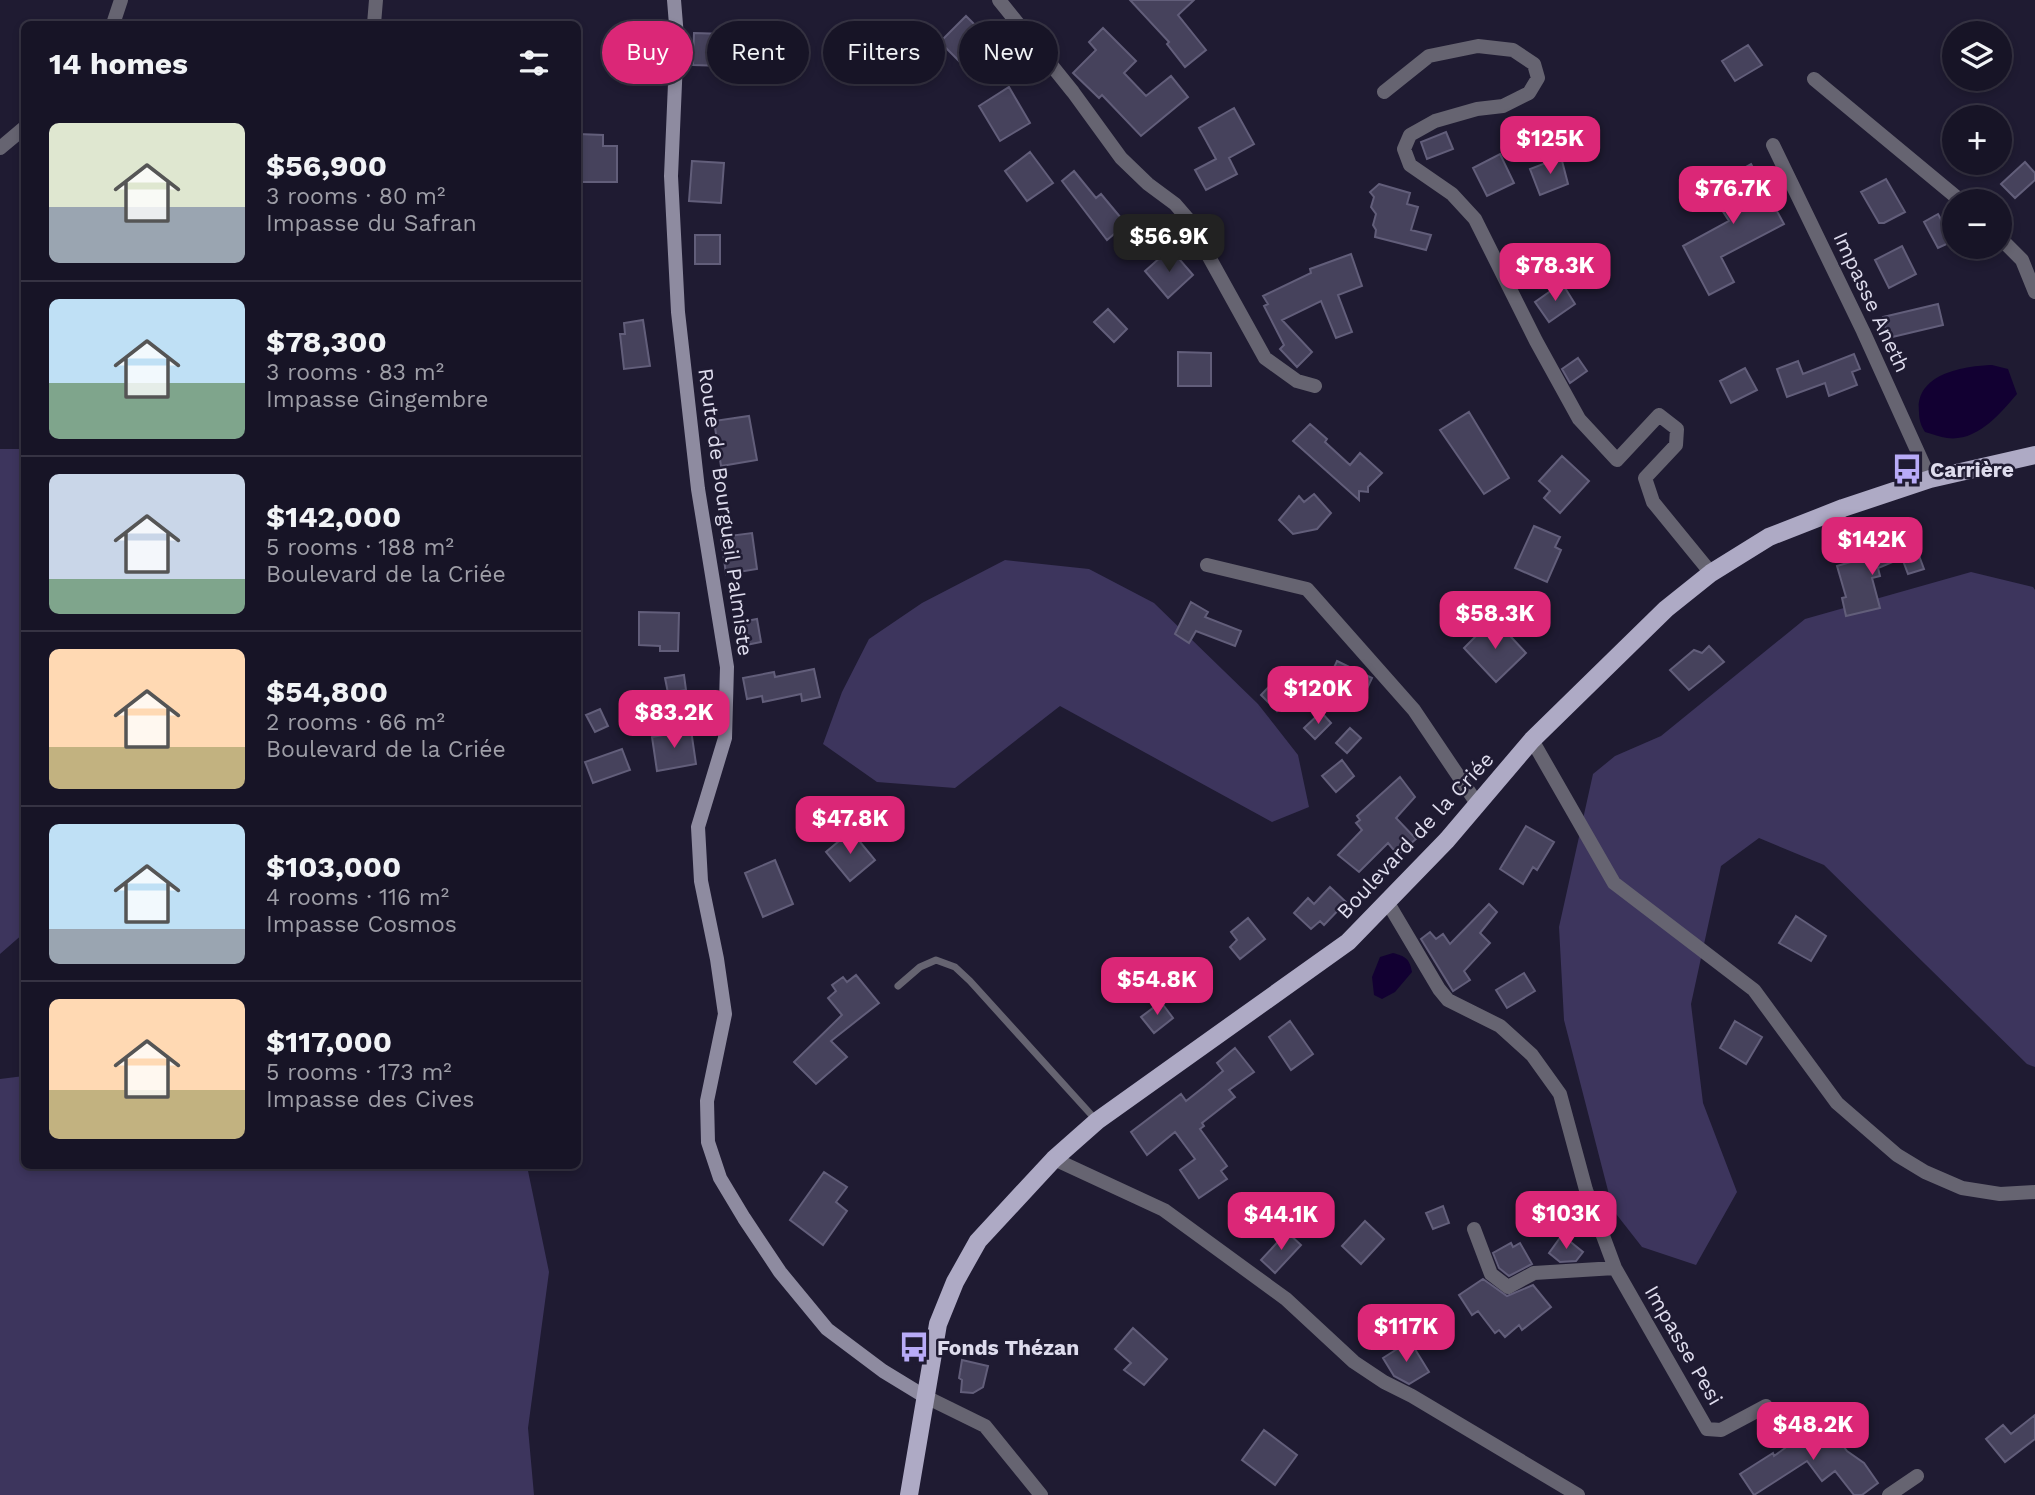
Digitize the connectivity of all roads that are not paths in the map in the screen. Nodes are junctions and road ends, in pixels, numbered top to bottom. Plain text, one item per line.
1 (121, 0) edge
2 (376, 0) edge
3 (674, 0) edge
4 (999, 0) edge
5 (114, 21) edge
6 (374, 21) edge
7 (1814, 79) dead end
8 (1384, 92) dead end
9 (21, 130) edge
10 (1773, 145) dead end
11 (0, 148) edge
12 (1947, 189) edge
13 (2012, 250) edge
14 (2035, 292) edge
15 (1315, 386) dead end
16 (2035, 455) edge
17 (1930, 479) junction
18 (1207, 565) dead end
19 (1711, 573) junction
20 (1532, 740) junction
21 (1478, 805) junction
22 (1388, 903) junction
23 (898, 986) dead end
24 (1097, 1121) junction
25 (1054, 1159) junction
26 (2035, 1192) edge
27 (1474, 1229) dead end
28 (1615, 1268) junction
29 (924, 1396) junction
30 (1766, 1406) dead end
31 (1917, 1476) dead end
32 (909, 1495) edge
33 (1041, 1495) edge
34 (1578, 1495) edge
35 (1889, 1495) edge

1 - 5 street
2 - 6 street
3 - 29 street, Route de Bourgueil Palmiste
4 - 15 street
7 - 12 street
8 - 19 street
9 - 11 street
10 - 17 street, Impasse Aneth
13 - 14 street
16 - 17 main road, Boulevard de la Criée
17 - 19 main road, Boulevard de la Criée
18 - 21 street
19 - 20 main road, Boulevard de la Criée
20 - 21 main road, Boulevard de la Criée
20 - 26 street
21 - 22 main road, Boulevard de la Criée
22 - 24 main road, Boulevard de la Criée
22 - 28 street, Impasse Pesi
23 - 24 lane
24 - 25 main road, Boulevard de la Criée
25 - 29 main road, Boulevard de la Criée
25 - 34 street
27 - 28 street
28 - 30 street, Impasse Pesi
29 - 32 main road, Boulevard de la Criée
29 - 33 street
31 - 35 street

